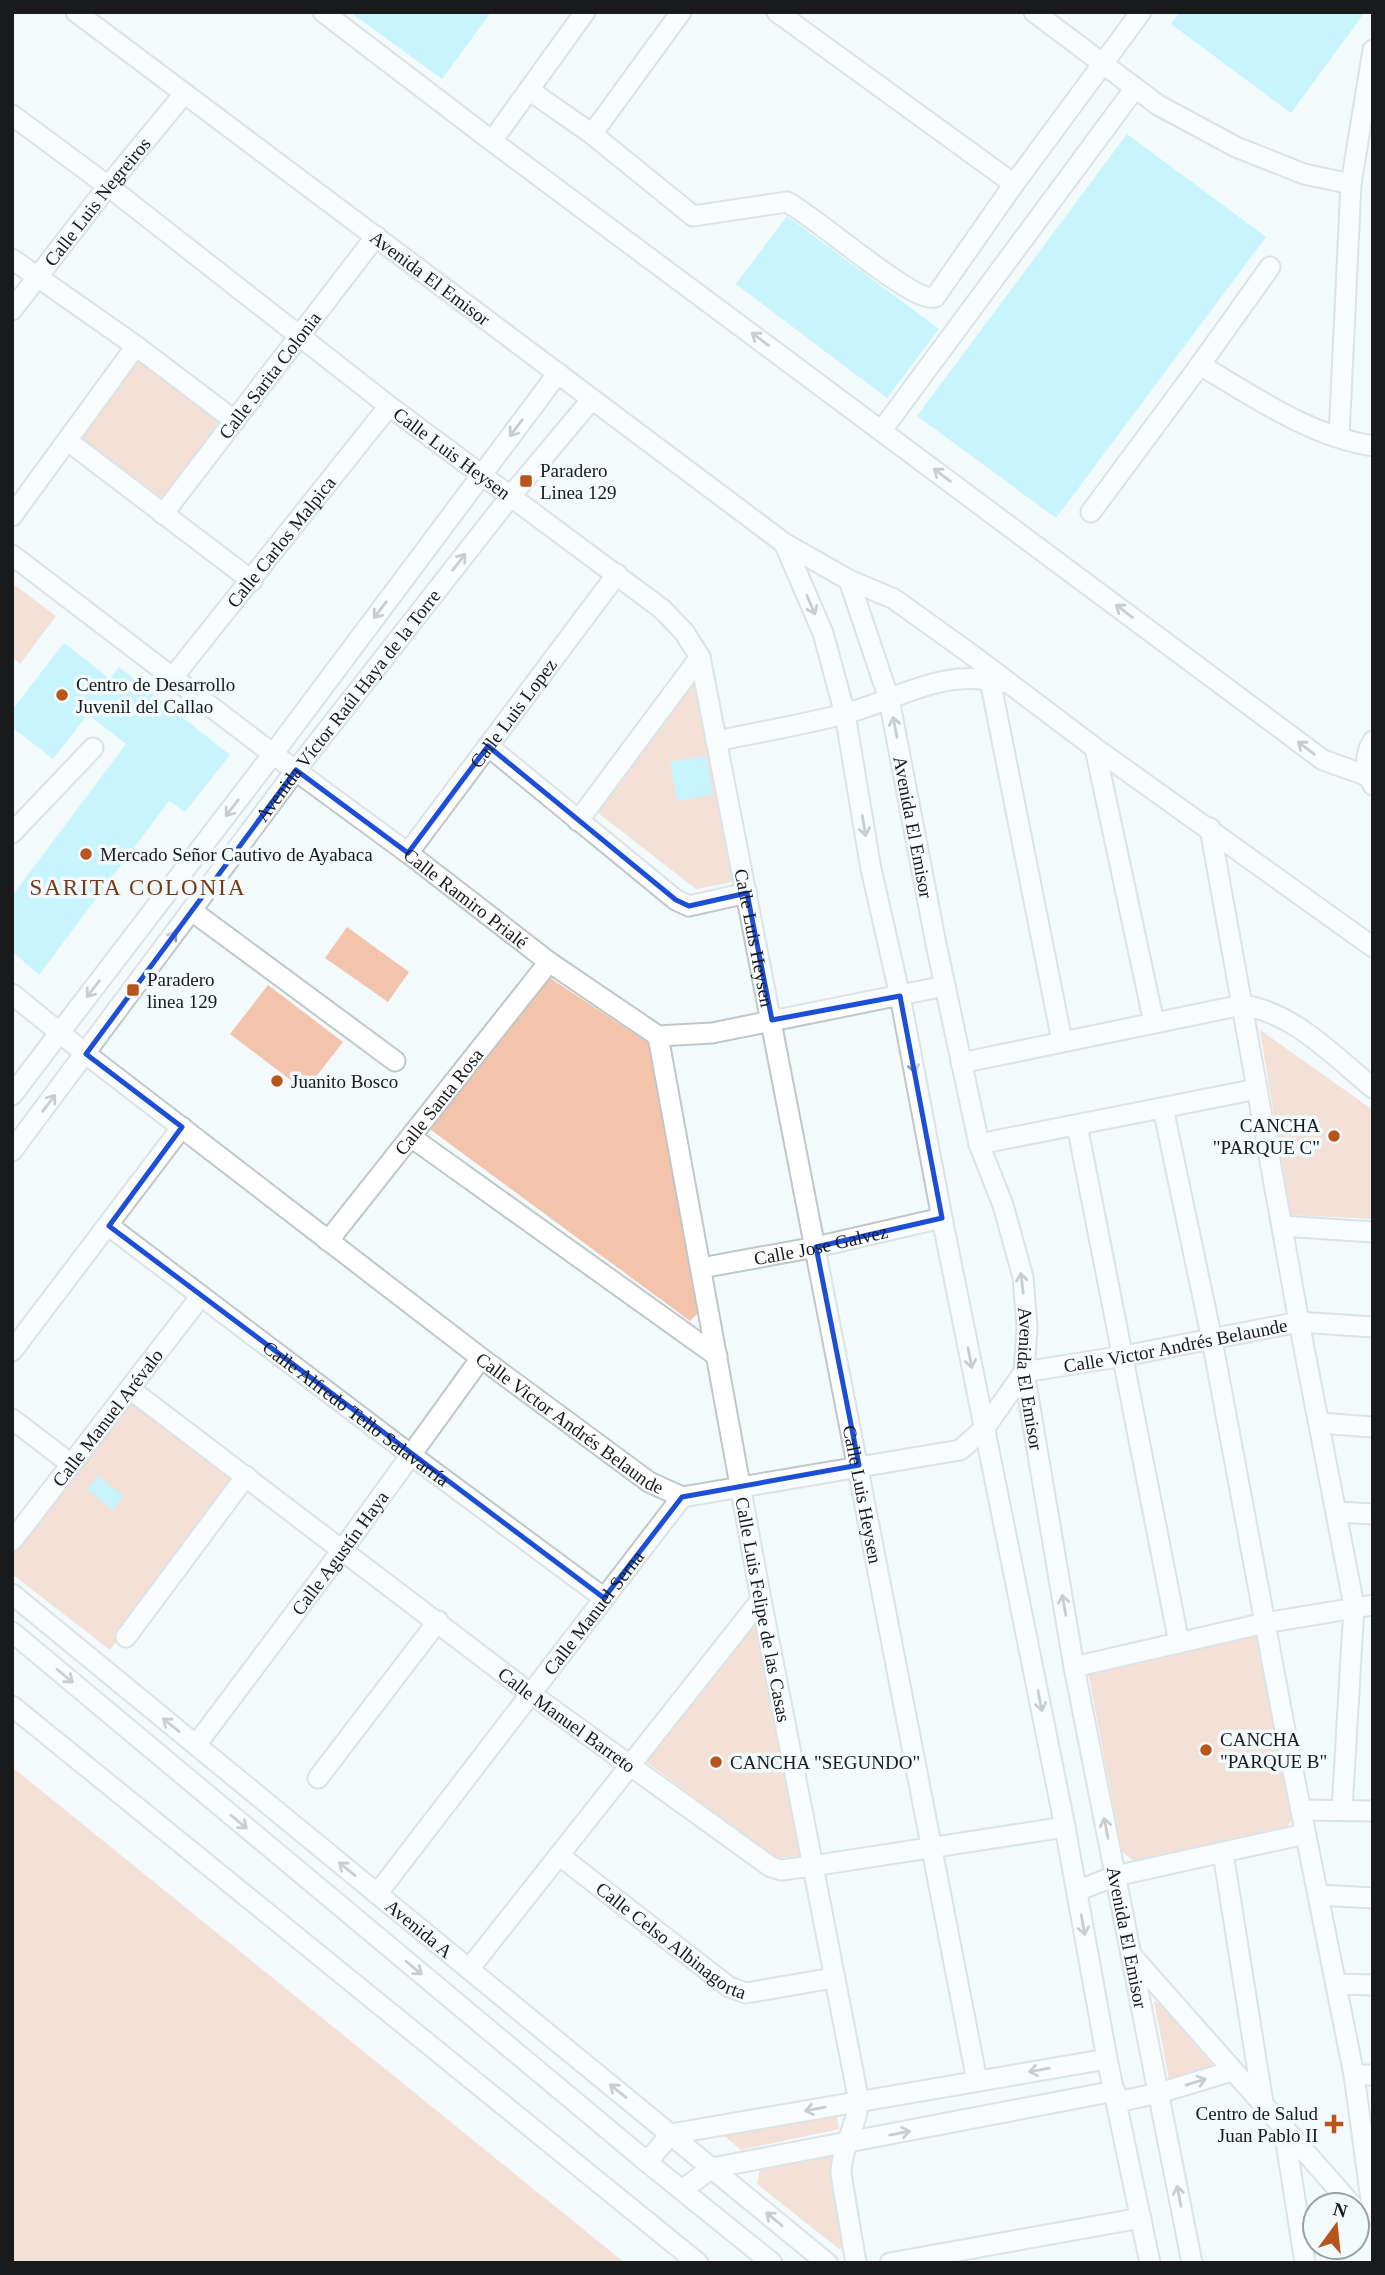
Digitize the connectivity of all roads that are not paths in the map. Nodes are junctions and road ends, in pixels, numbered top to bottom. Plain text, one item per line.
1 (76, 12) edge
2 (323, 12) edge
3 (585, 12) edge
4 (681, 12) edge
5 (777, 12) edge
6 (1034, 12) edge
7 (1142, 12) edge
8 (1373, 50) edge
9 (1102, 63) junction
10 (1135, 88) junction
11 (529, 90) junction
12 (184, 94) junction
13 (12, 115) edge
14 (592, 134) junction
15 (492, 141) junction
16 (1014, 184) junction
17 (1351, 184) junction
18 (108, 186) junction
19 (376, 236) junction
20 (12, 259) edge
21 (1270, 267) dead end
22 (37, 277) junction
23 (12, 310) edge
24 (299, 337) junction
25 (136, 346) junction
26 (1200, 365) junction
27 (558, 373) junction
28 (592, 400) junction
29 (389, 407) junction
30 (234, 421) junction
31 (882, 430) junction
32 (1339, 437) junction
33 (68, 441) junction
34 (1373, 446) edge
35 (481, 473) junction
36 (510, 497) junction
37 (1091, 512) dead end
38 (163, 514) junction
39 (12, 516) edge
40 (784, 542) junction
41 (12, 555) edge
42 (617, 574) junction
43 (849, 580) junction
44 (252, 581) junction
45 (700, 657) junction
46 (173, 677) junction
47 (990, 680) junction
48 (1014, 687) junction
49 (890, 699) junction
50 (845, 714) junction
51 (716, 741) junction
52 (1373, 741) edge
53 (488, 746) junction
54 (93, 748) dead end
55 (1095, 748) junction
56 (273, 754) junction
57 (296, 770) junction
58 (1370, 781) edge
59 (578, 821) junction
60 (1210, 828) junction
61 (12, 833) edge
62 (408, 853) junction
63 (747, 893) junction
64 (191, 911) junction
65 (1373, 947) edge
66 (549, 962) junction
67 (945, 986) junction
68 (12, 994) edge
69 (900, 996) junction
70 (1242, 1005) junction
71 (772, 1020) junction
72 (1154, 1023) junction
73 (60, 1033) junction
74 (658, 1036) junction
75 (1062, 1041) junction
76 (86, 1054) junction
77 (395, 1061) dead end
78 (961, 1063) junction
79 (1373, 1088) edge
80 (1257, 1089) junction
81 (12, 1095) edge
82 (1163, 1108) junction
83 (1077, 1125) junction
84 (182, 1127) junction
85 (411, 1137) junction
86 (979, 1144) junction
87 (12, 1151) edge
88 (942, 1218) junction
89 (109, 1226) junction
90 (1282, 1226) junction
91 (1373, 1231) edge
92 (328, 1241) junction
93 (816, 1247) junction
94 (701, 1268) junction
95 (201, 1296) junction
96 (1299, 1322) junction
97 (1373, 1326) edge
98 (1212, 1340) junction
99 (12, 1351) edge
100 (717, 1356) junction
101 (1124, 1356) junction
102 (481, 1358) junction
103 (1024, 1372) junction
104 (130, 1388) junction
105 (12, 1419) edge
106 (1319, 1423) junction
107 (1373, 1427) edge
108 (984, 1429) junction
109 (411, 1455) junction
110 (71, 1464) junction
111 (859, 1465) junction
112 (246, 1476) junction
113 (741, 1486) junction
114 (682, 1497) junction
115 (1336, 1513) junction
116 (1373, 1514) edge
117 (12, 1541) edge
118 (343, 1549) junction
119 (12, 1594) edge
120 (604, 1598) junction
121 (761, 1600) junction
122 (1363, 1606) edge
123 (438, 1621) junction
124 (1265, 1623) junction
125 (12, 1632) edge
126 (126, 1637) dead end
127 (1179, 1643) junction
128 (1074, 1667) junction
129 (531, 1694) junction
130 (12, 1706) edge
131 (196, 1745) junction
132 (631, 1765) junction
133 (317, 1778) dead end
134 (1301, 1810) junction
135 (1342, 1811) junction
136 (1373, 1811) edge
137 (1065, 1828) junction
138 (1305, 1834) junction
139 (933, 1847) junction
140 (1223, 1853) junction
141 (560, 1856) junction
142 (812, 1866) junction
143 (1115, 1877) junction
144 (1077, 1891) junction
145 (377, 1894) junction
146 (1318, 1895) junction
147 (1373, 1898) edge
148 (1132, 1956) junction
149 (469, 1969) junction
150 (833, 1978) junction
151 (1336, 1984) junction
152 (1373, 1985) edge
153 (1107, 2059) junction
154 (1232, 2071) junction
155 (1363, 2075) edge
156 (977, 2081) junction
157 (1160, 2093) junction
158 (1116, 2097) junction
159 (859, 2102) junction
160 (1263, 2103) junction
161 (1284, 2128) junction
162 (671, 2134) junction
163 (848, 2143) junction
164 (647, 2162) junction
165 (712, 2168) junction
166 (682, 2190) junction
167 (1340, 2191) edge
168 (1373, 2214) edge
169 (1141, 2218) junction
170 (698, 2263) edge
171 (772, 2263) edge
172 (827, 2263) edge
173 (856, 2263) edge
174 (890, 2263) edge
175 (1150, 2263) edge
176 (1192, 2263) edge
177 (1305, 2263) edge

1 - 12 street, Avenida El Emisor
2 - 15 street
3 - 11 street
4 - 14 street
5 - 16 street
6 - 9 street
7 - 9 street
8 - 17 street
9 - 10 street
9 - 16 street
10 - 17 street
10 - 31 street
11 - 14 street
11 - 15 street
12 - 18 street, Calle Luis Negreiros
12 - 19 street, Avenida El Emisor
13 - 18 street, Calle Luis Heysen
14 - 16 street
31 -> 15 street
17 - 32 street
18 - 22 street, Calle Luis Negreiros
18 - 24 street, Calle Luis Heysen
19 - 24 street, Calle Sarita Colonia
19 - 27 street, Avenida El Emisor
20 - 22 street
21 - 26 street
22 - 23 street, Calle Luis Negreiros
22 - 25 street
24 - 29 street, Calle Luis Heysen
24 - 30 street, Calle Sarita Colonia
25 - 30 street
25 - 33 street
26 - 32 street
26 - 37 street
27 - 28 street, Avenida El Emisor
27 -> 35 street, Avenida Víctor Raúl Haya de la Torre
28 - 36 street, Avenida Víctor Raúl Haya de la Torre
28 - 40 street, Avenida El Emisor
29 - 35 street, Calle Luis Heysen
29 - 44 street, Calle Carlos Malpica
30 - 38 street, Calle Sarita Colonia
58 -> 31 street
32 - 34 street
33 - 38 street
33 - 39 street
35 - 36 street, Calle Luis Heysen
35 -> 56 street, Avenida Víctor Raúl Haya de la Torre
36 - 42 street, Calle Luis Heysen
57 -> 36 street, Avenida Víctor Raúl Haya de la Torre
38 - 44 street
40 - 43 street, Avenida El Emisor
40 -> 50 street, Avenida El Emisor
41 - 46 street, Calle Ramiro Prialé
42 - 45 street, Calle Luis Heysen
42 - 53 street, Calle Luis Lopez
43 - 48 street
43 - 49 street, Avenida El Emisor
44 - 46 street, Calle Carlos Malpica
45 - 51 street, Calle Luis Heysen
45 - 59 street
46 - 56 street, Calle Ramiro Prialé
47 - 48 street
47 - 49 street
47 - 75 street
48 - 55 street
49 - 50 street
67 -> 49 street, Avenida El Emisor
50 - 51 street
50 -> 69 street, Avenida El Emisor
51 - 63 street, Calle Luis Heysen
52 - 58 street
53 - 59 street
53 - 62 street, Calle Luis Lopez
54 - 61 street
55 - 60 street
55 - 72 street
56 - 57 street, Calle Ramiro Prialé
56 -> 73 street, Avenida Víctor Raúl Haya de la Torre
57 - 62 street, Calle Ramiro Prialé
57 - 64 street, Avenida Víctor Raúl Haya de la Torre
59 - 63 street
60 - 65 street
60 - 70 street
62 - 66 street, Calle Ramiro Prialé
63 - 71 street, Calle Luis Heysen
76 -> 64 street, Avenida Víctor Raúl Haya de la Torre
64 - 77 street
66 - 74 street, Calle Ramiro Prialé
66 - 85 street, Calle Santa Rosa
67 - 69 street
67 - 78 street, Avenida El Emisor
68 - 73 street, Calle Victor Andrés Belaunde
69 - 71 street
69 -> 88 street, Avenida El Emisor
70 - 72 street
70 - 79 street
70 - 80 street
71 - 74 street
71 - 93 street, Calle Luis Heysen
72 - 75 street
73 - 76 street, Calle Victor Andrés Belaunde
73 - 81 street, Avenida Víctor Raúl Haya de la Torre
74 - 94 street, Calle Luis Felipe de las Casas
75 - 78 street
76 - 84 street, Calle Victor Andrés Belaunde
87 -> 76 street, Avenida Víctor Raúl Haya de la Torre
78 - 86 street, Avenida El Emisor
80 - 82 street
80 - 90 street
82 - 83 street
82 - 98 street
83 - 86 street
83 - 101 street
84 - 89 street
84 - 92 street, Calle Victor Andrés Belaunde
85 - 92 street, Calle Santa Rosa
85 - 100 street
103 -> 86 street, Avenida El Emisor
88 - 93 street, Calle Jose Galvez
88 -> 108 street, Avenida El Emisor
89 - 95 street, Calle Alfredo Tello Salavarría
89 - 99 street
90 - 91 street
90 - 96 street
92 - 102 street, Calle Victor Andrés Belaunde
93 - 94 street, Calle Jose Galvez
93 - 111 street, Calle Luis Heysen
94 - 100 street, Calle Luis Felipe de las Casas
95 - 104 street, Calle Manuel Arévalo
95 - 109 street, Calle Alfredo Tello Salavarría
96 - 97 street, Calle Victor Andrés Belaunde
96 - 98 street, Calle Victor Andrés Belaunde
96 - 106 street
98 - 101 street, Calle Victor Andrés Belaunde
98 - 124 street
100 - 113 street, Calle Luis Felipe de las Casas
101 - 103 street, Calle Victor Andrés Belaunde
101 - 127 street
102 - 109 street, Calle Agustín Haya
102 - 114 street, Calle Victor Andrés Belaunde
103 - 108 street, Calle Victor Andrés Belaunde
128 -> 103 street, Avenida El Emisor
104 - 110 street, Calle Manuel Arévalo
104 - 112 street, Calle Manuel Barreto
105 - 110 street
106 - 107 street
106 - 115 street
108 - 111 street, Calle Victor Andrés Belaunde
108 -> 137 street, Avenida El Emisor
109 - 118 street, Calle Agustín Haya
109 - 120 street, Calle Alfredo Tello Salavarría
110 - 117 street, Calle Manuel Arévalo
111 - 113 street, Calle Victor Andrés Belaunde
111 - 139 street, Calle Luis Heysen
112 - 118 street, Calle Manuel Barreto
112 - 126 street
113 - 114 street, Calle Victor Andrés Belaunde
113 - 121 street, Calle Luis Felipe de las Casas
114 - 120 street, Calle Manuel Serna
115 - 116 street
115 - 122 street
118 - 123 street, Calle Manuel Barreto
118 - 131 street, Calle Agustín Haya
131 -> 119 street, Avenida A
120 - 129 street, Calle Manuel Serna
121 - 132 street
121 - 142 street, Calle Luis Felipe de las Casas
122 - 124 street
122 - 135 street
123 - 129 street, Calle Manuel Barreto
123 - 133 street
124 - 127 street
124 - 134 street
125 -> 164 street, Avenida A
127 - 128 street
143 -> 128 street, Avenida El Emisor
129 - 132 street, Calle Manuel Barreto
129 - 145 street, Calle Manuel Serna
130 - 170 street
145 -> 131 street, Avenida A
132 - 141 street
132 - 142 street, Calle Manuel Barreto
134 - 135 street
134 - 138 street
135 - 136 street
137 - 139 street, Calle Manuel Barreto
137 - 144 street, Avenida El Emisor
138 - 140 street
138 - 146 street
139 - 142 street, Calle Manuel Barreto
139 - 156 street, Calle Luis Heysen
140 - 143 street
140 - 160 street
141 - 149 street
141 - 150 street, Calle Celso Albinagorta
142 - 150 street, Calle Luis Felipe de las Casas
143 - 144 street
143 - 148 street, Avenida El Emisor
144 -> 153 street, Avenida El Emisor
145 - 149 street, Avenida A
146 - 147 street
146 - 151 street
148 - 154 street
148 - 157 street, Avenida El Emisor
162 -> 149 street, Avenida A
150 - 159 street, Calle Luis Felipe de las Casas
151 - 152 street
151 - 155 street
153 -> 156 street
153 - 158 street, Avenida El Emisor
157 -> 154 street
154 - 160 street
155 - 168 street
156 - 159 street
157 - 158 street
176 -> 157 street, Avenida El Emisor
163 -> 158 street
158 - 169 street, Avenida El Emisor
159 -> 162 street
159 - 163 street, Calle Luis Felipe de las Casas
160 - 161 street
161 - 167 street
161 - 177 street
162 - 164 street
162 - 165 street, Avenida A
163 - 165 street
163 - 173 street, Calle Luis Felipe de las Casas
164 - 166 street, Avenida A
165 - 166 street
172 -> 165 street, Avenida A
166 - 171 street, Avenida A
169 - 174 street
169 - 175 street, Avenida El Emisor

